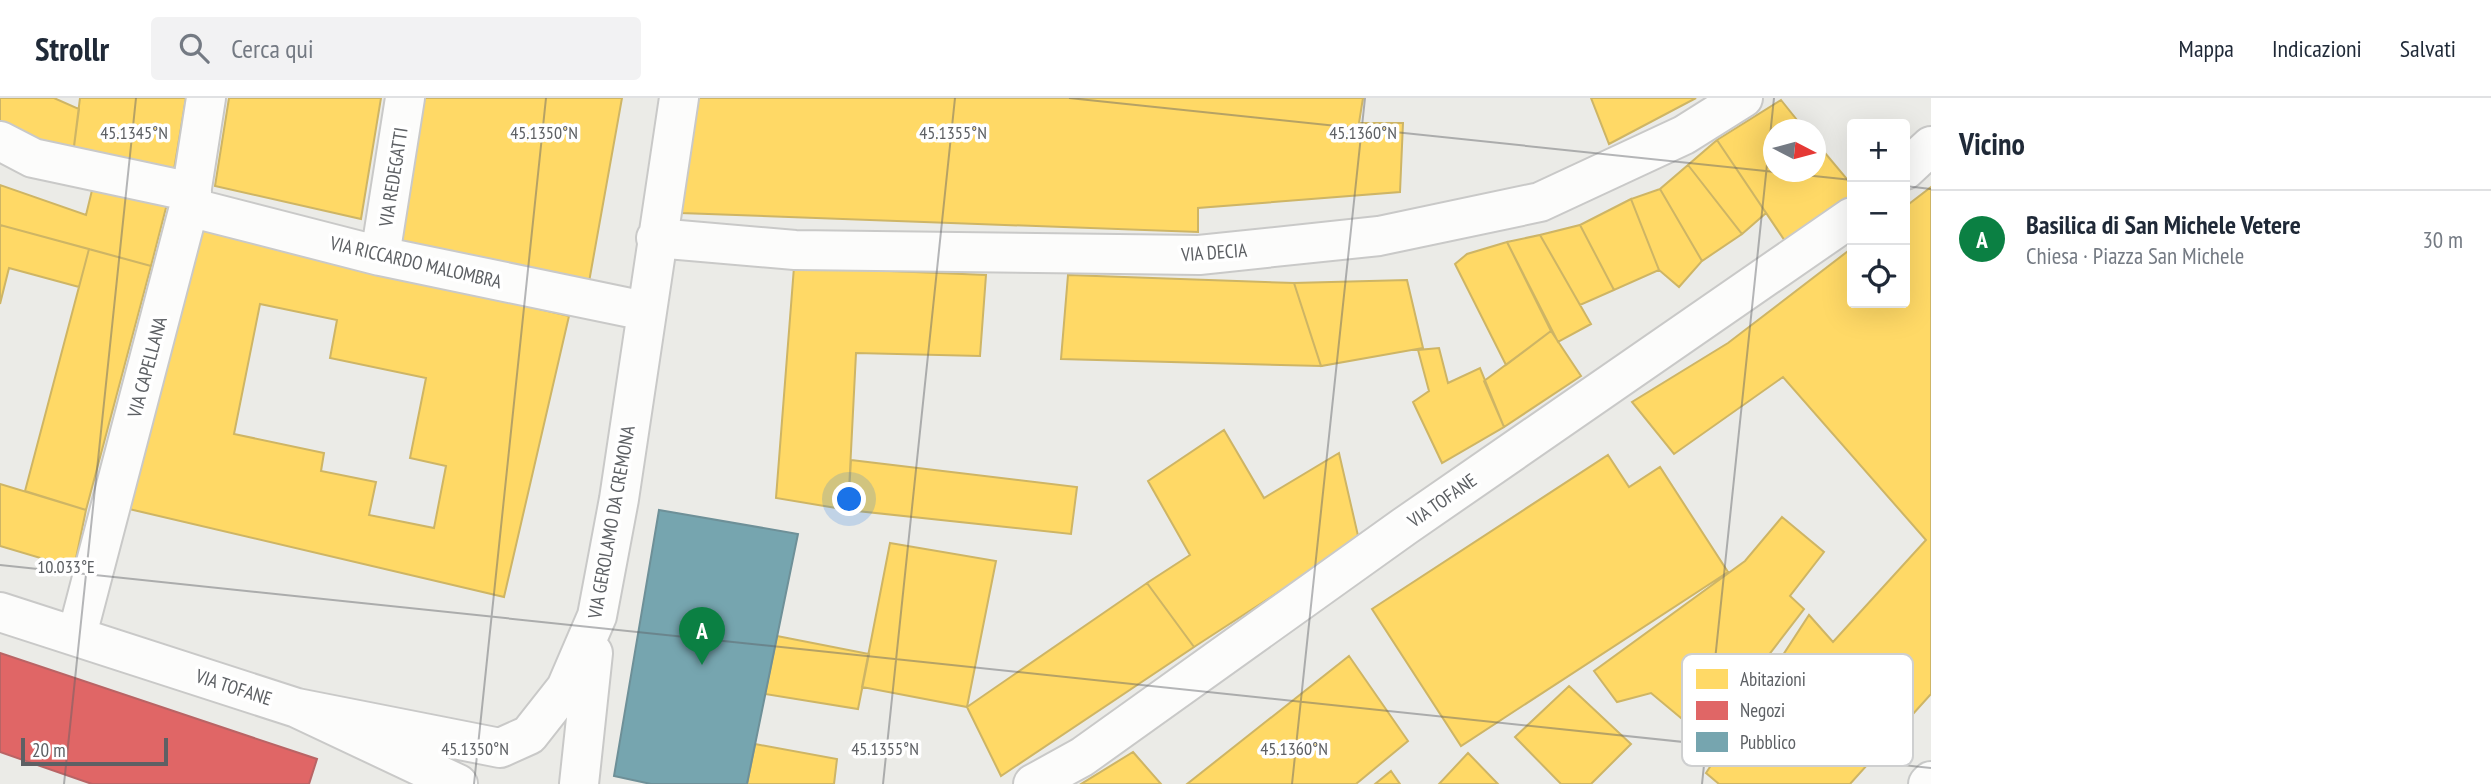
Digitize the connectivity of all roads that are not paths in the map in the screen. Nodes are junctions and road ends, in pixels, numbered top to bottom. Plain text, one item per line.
1 (206, 98) edge
2 (405, 98) edge
3 (679, 98) edge
4 (1743, 98) edge
5 (0, 141) edge
6 (1931, 146) edge
7 (1910, 165) edge
8 (190, 200) junction
9 (1847, 220) edge
10 (656, 238) junction
11 (380, 256) junction
12 (645, 311) junction
13 (0, 612) edge
14 (597, 616) junction
15 (77, 635) junction
16 (297, 708) junction
17 (458, 784) edge
18 (579, 784) edge
19 (1033, 784) edge

1 - 8 street, VIA CAPELLANA
2 - 11 street, VIA REDEGATTI
3 - 10 street, VIA GEROLAMO DA CREMONA
4 - 10 street, VIA DECIA
5 - 8 street, VIA RICCARDO MALOMBRA
6 - 7 street
8 - 11 street, VIA RICCARDO MALOMBRA
8 - 15 street, VIA CAPELLANA
9 - 19 street, VIA TOFANE
10 - 12 street, VIA GEROLAMO DA CREMONA
11 - 12 street, VIA RICCARDO MALOMBRA
12 - 14 street, VIA GEROLAMO DA CREMONA
13 - 15 street, VIA TOFANE
14 - 16 street, VIA GEROLAMO DA CREMONA
14 - 18 street
15 - 16 street, VIA TOFANE
16 - 17 street, VIA TOFANE

